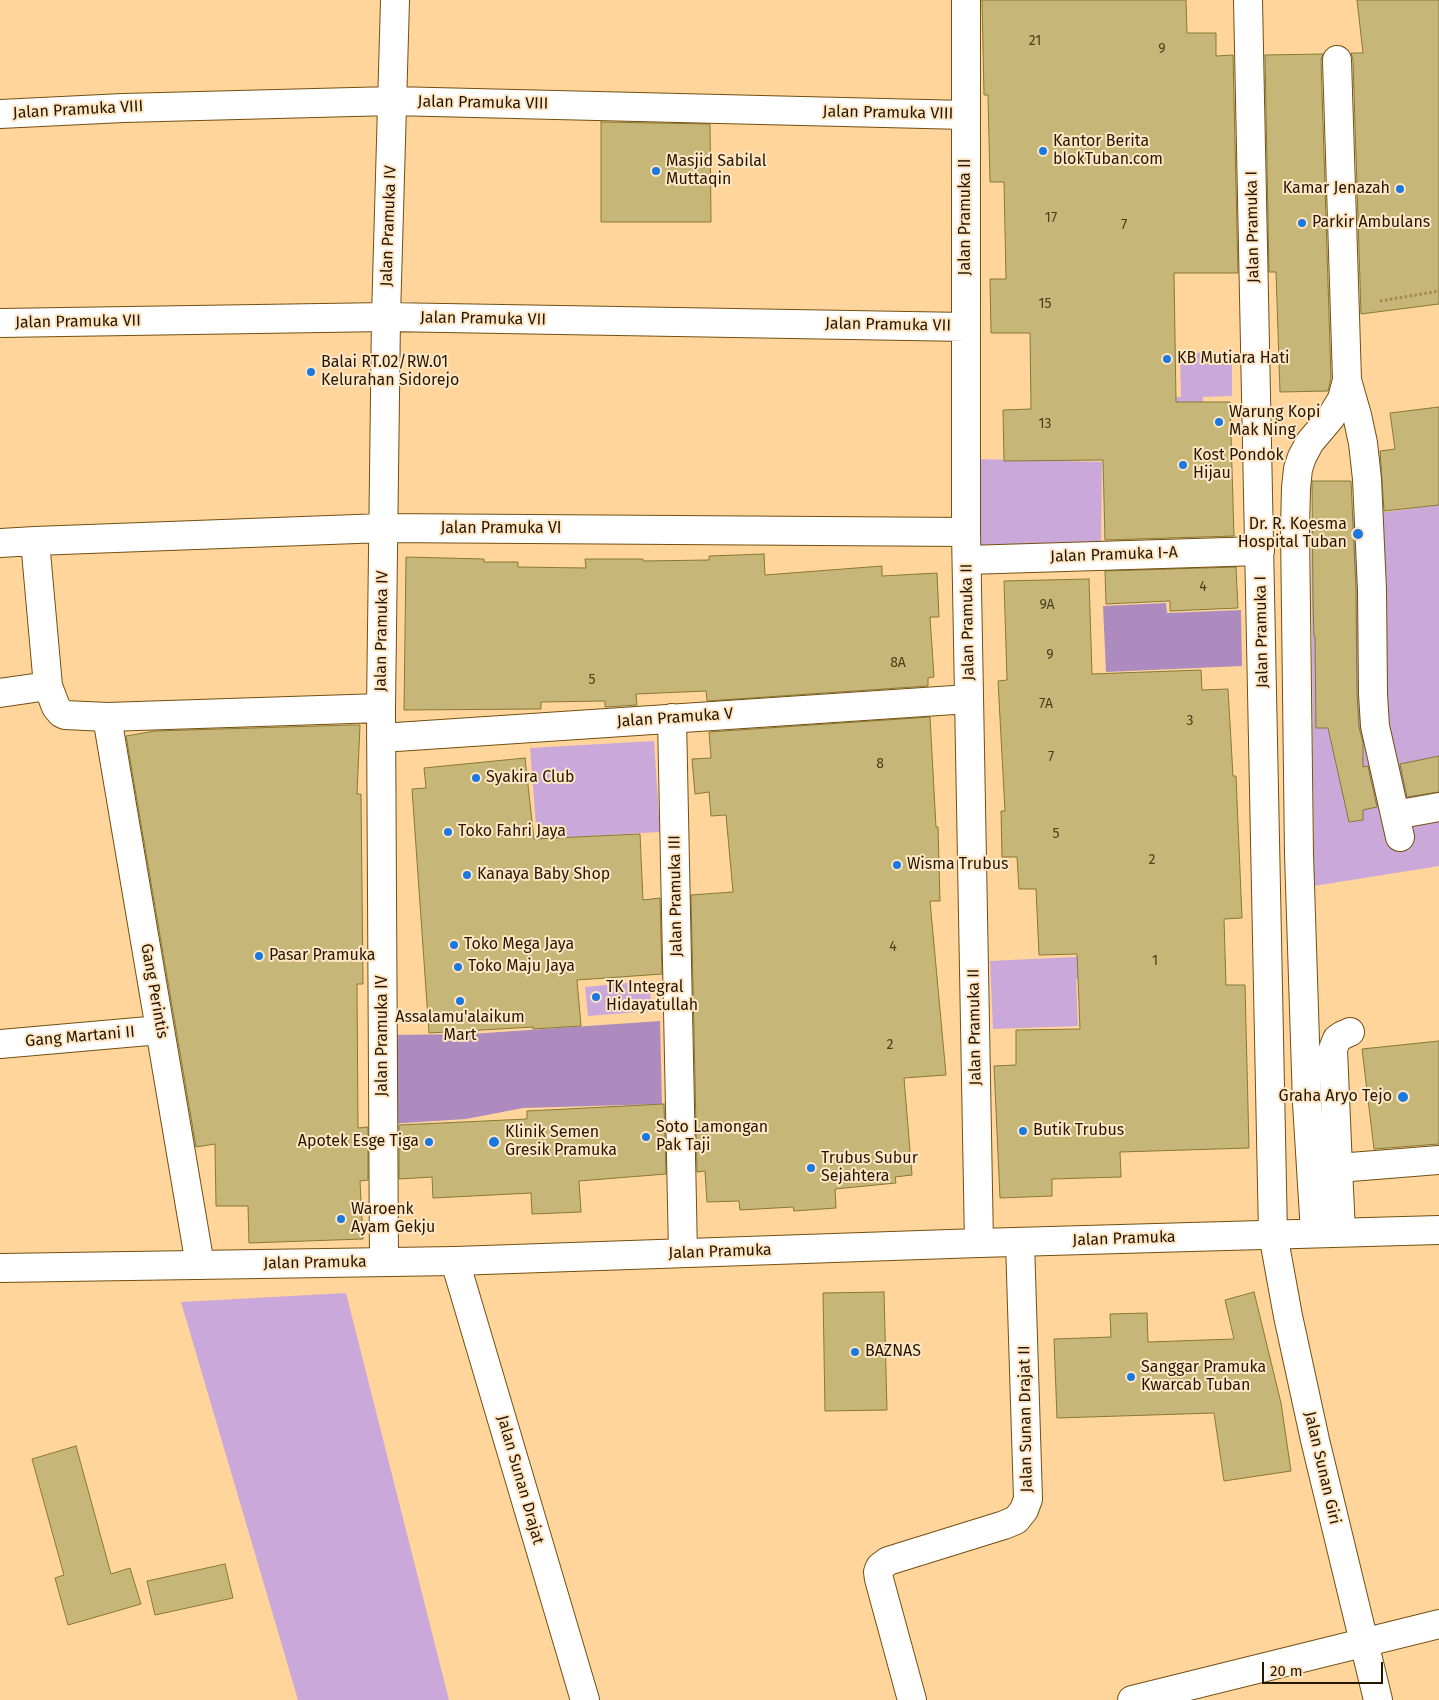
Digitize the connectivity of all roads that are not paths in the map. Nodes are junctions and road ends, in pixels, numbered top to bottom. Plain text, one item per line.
1 (395, 0) edge
2 (966, 0) edge
3 (1248, 0) edge
4 (1338, 60) dead end
5 (392, 101) junction
6 (0, 114) edge
7 (966, 115) junction
8 (386, 317) junction
9 (0, 323) edge
10 (966, 327) junction
11 (1347, 380) junction
12 (383, 528) junction
13 (966, 532) junction
14 (35, 541) junction
15 (0, 543) edge
16 (1260, 551) junction
17 (967, 560) junction
18 (48, 686) junction
19 (0, 693) edge
20 (969, 699) junction
21 (381, 708) junction
22 (107, 717) junction
23 (672, 718) junction
24 (381, 738) junction
25 (1439, 806) edge
26 (160, 1030) junction
27 (1350, 1032) dead end
28 (0, 1044) edge
29 (1439, 1160) edge
30 (1338, 1168) junction
31 (1439, 1230) edge
32 (1328, 1232) junction
33 (1273, 1234) junction
34 (1020, 1242) junction
35 (979, 1243) junction
36 (683, 1253) junction
37 (455, 1261) junction
38 (384, 1262) junction
39 (200, 1265) junction
40 (0, 1268) edge
41 (1439, 1624) edge
42 (1364, 1642) junction
43 (585, 1700) edge
44 (912, 1700) edge
45 (1132, 1700) edge
46 (1378, 1700) edge

1 - 5 street, Jalan Pramuka IV
2 - 7 street, Jalan Pramuka II
3 - 16 street, Jalan Pramuka I
4 - 11 street
5 - 6 street, Jalan Pramuka VIII
5 - 7 street, Jalan Pramuka VIII
5 - 8 street, Jalan Pramuka IV
7 - 10 street, Jalan Pramuka II
8 - 9 street, Jalan Pramuka VII
8 - 10 street, Jalan Pramuka VII
8 - 12 street, Jalan Pramuka IV
10 - 13 street, Jalan Pramuka II
11 - 25 street
11 - 32 street
12 - 13 street, Jalan Pramuka VI
12 - 14 street, Jalan Pramuka VI
12 - 21 street, Jalan Pramuka IV
13 - 17 street, Jalan Pramuka II
14 - 15 street, Jalan Pramuka VI
14 - 18 street
16 - 17 street, Jalan Pramuka I-A
16 - 33 street, Jalan Pramuka I
17 - 20 street, Jalan Pramuka II
18 - 19 street
18 - 22 street
20 - 23 street, Jalan Pramuka V
20 - 35 street, Jalan Pramuka II
21 - 22 street
21 - 24 street, Jalan Pramuka IV
22 - 26 street, Gang Perintis
23 - 24 street, Jalan Pramuka V
23 - 36 street, Jalan Pramuka III
24 - 38 street, Jalan Pramuka IV
26 - 28 street, Gang Martani II
26 - 39 street, Gang Perintis
27 - 30 street
29 - 30 street
30 - 32 street
31 - 32 street, Jalan Pramuka
32 - 33 street, Jalan Pramuka
33 - 34 street, Jalan Pramuka
33 - 42 street, Jalan Sunan Giri
34 - 35 street, Jalan Pramuka
34 - 44 street, Jalan Sunan Drajat II
35 - 36 street, Jalan Pramuka
36 - 37 street, Jalan Pramuka
37 - 38 street, Jalan Pramuka
37 - 43 street, Jalan Sunan Drajat
38 - 39 street, Jalan Pramuka
39 - 40 street, Jalan Pramuka
41 - 42 street
42 - 45 street
42 - 46 street, Jalan Sunan Giri

